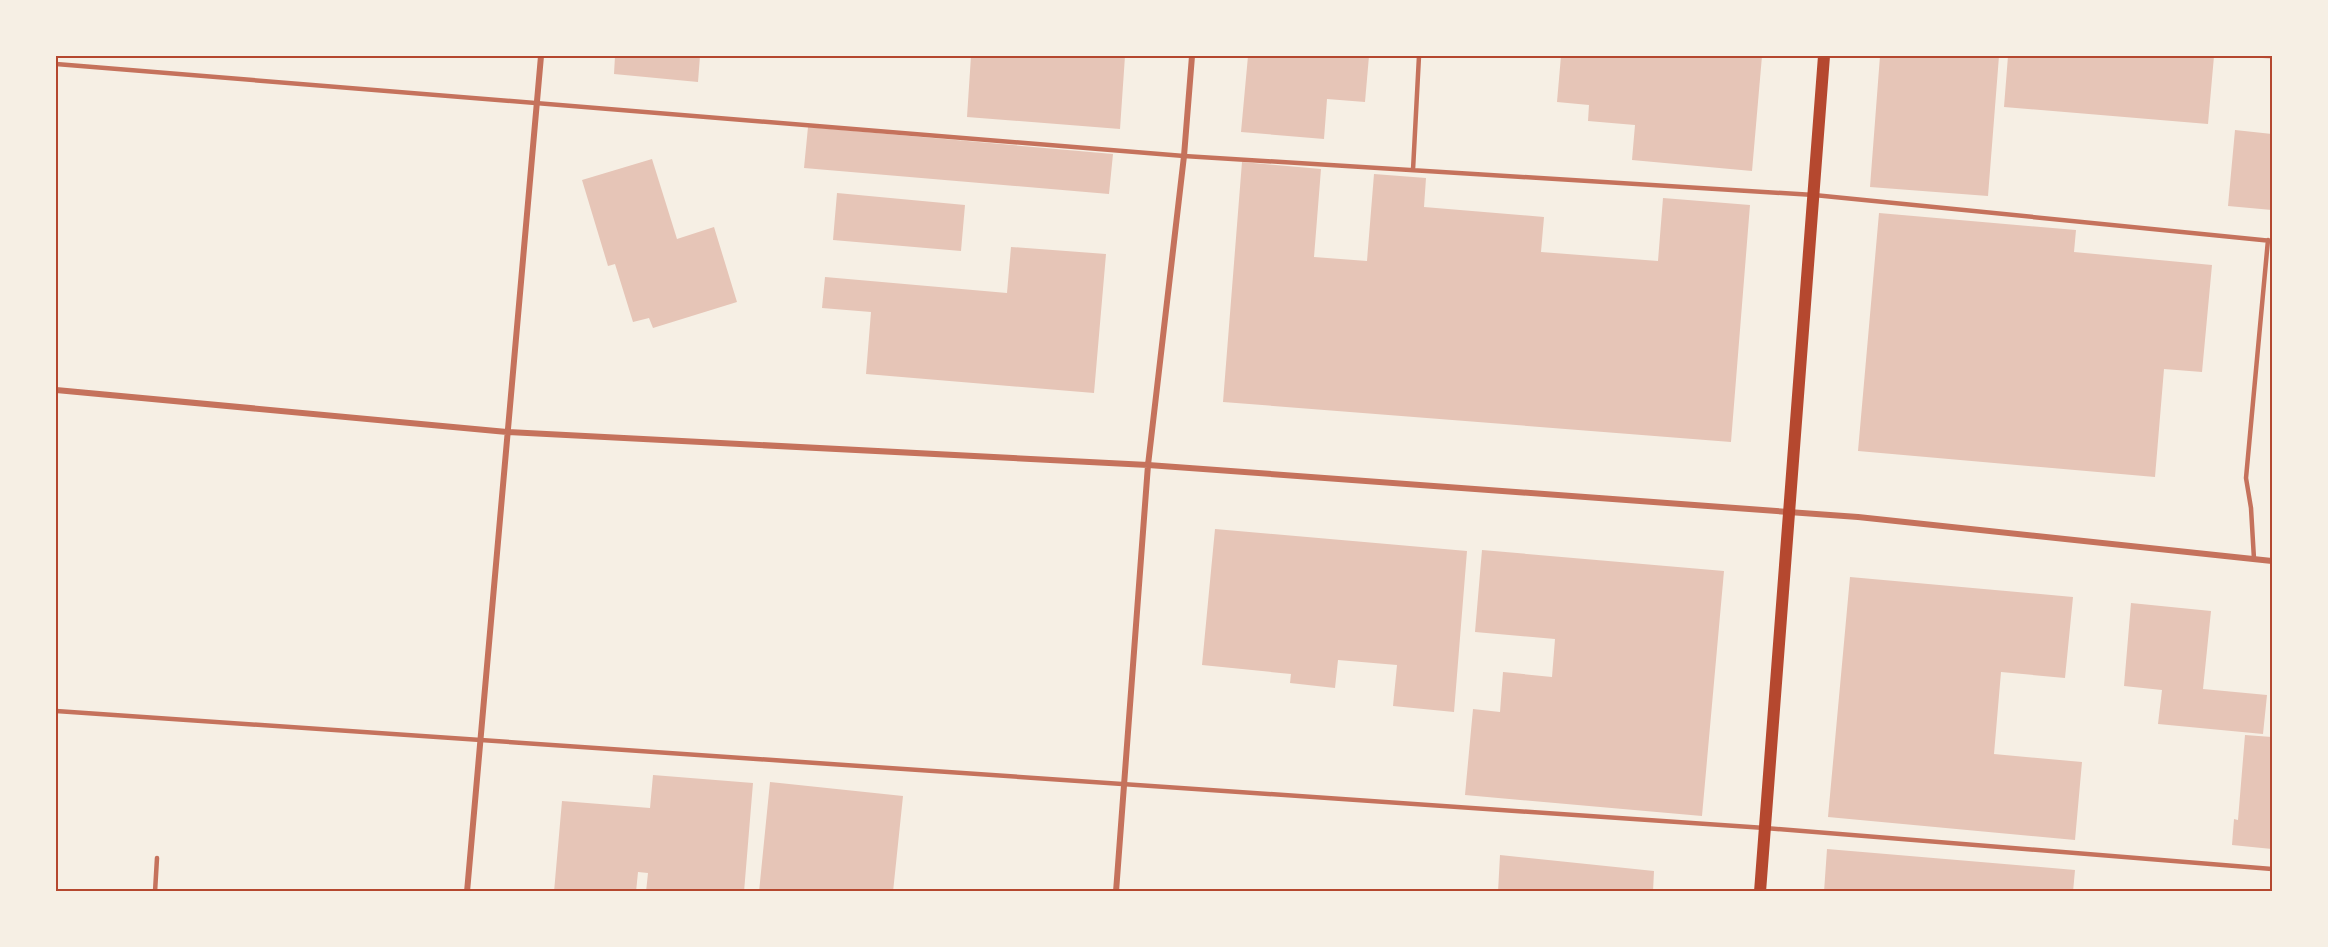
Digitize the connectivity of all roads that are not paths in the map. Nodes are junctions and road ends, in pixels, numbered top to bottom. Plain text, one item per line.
1 (541, 56) edge
2 (1191, 56) edge
3 (1419, 56) edge
4 (1824, 56) edge
5 (56, 64) edge
6 (536, 103) junction
7 (1184, 156) junction
8 (1413, 170) junction
9 (1814, 195) junction
10 (2270, 240) edge
11 (56, 390) edge
12 (507, 432) junction
13 (1148, 465) junction
14 (1789, 512) junction
15 (2254, 559) junction
16 (2272, 561) edge
17 (56, 711) edge
18 (479, 739) junction
19 (1123, 783) junction
20 (1765, 828) junction
21 (157, 858) dead end
22 (2272, 869) edge
23 (155, 891) edge
24 (467, 891) edge
25 (1116, 891) edge
26 (1760, 891) edge

1 - 6 street
2 - 7 street
3 - 8 lane
4 - 9 main road
5 - 6 lane
6 - 7 lane
6 - 12 street
7 - 8 lane
7 - 13 street
8 - 9 lane
9 - 10 lane
9 - 14 main road
10 - 15 lane
11 - 12 street
12 - 13 street
12 - 18 street
13 - 14 street
13 - 19 street
14 - 15 street
14 - 20 main road
15 - 16 street
17 - 18 lane
18 - 19 lane
18 - 24 street
19 - 20 lane
19 - 25 street
20 - 22 lane
20 - 26 main road
21 - 23 lane

